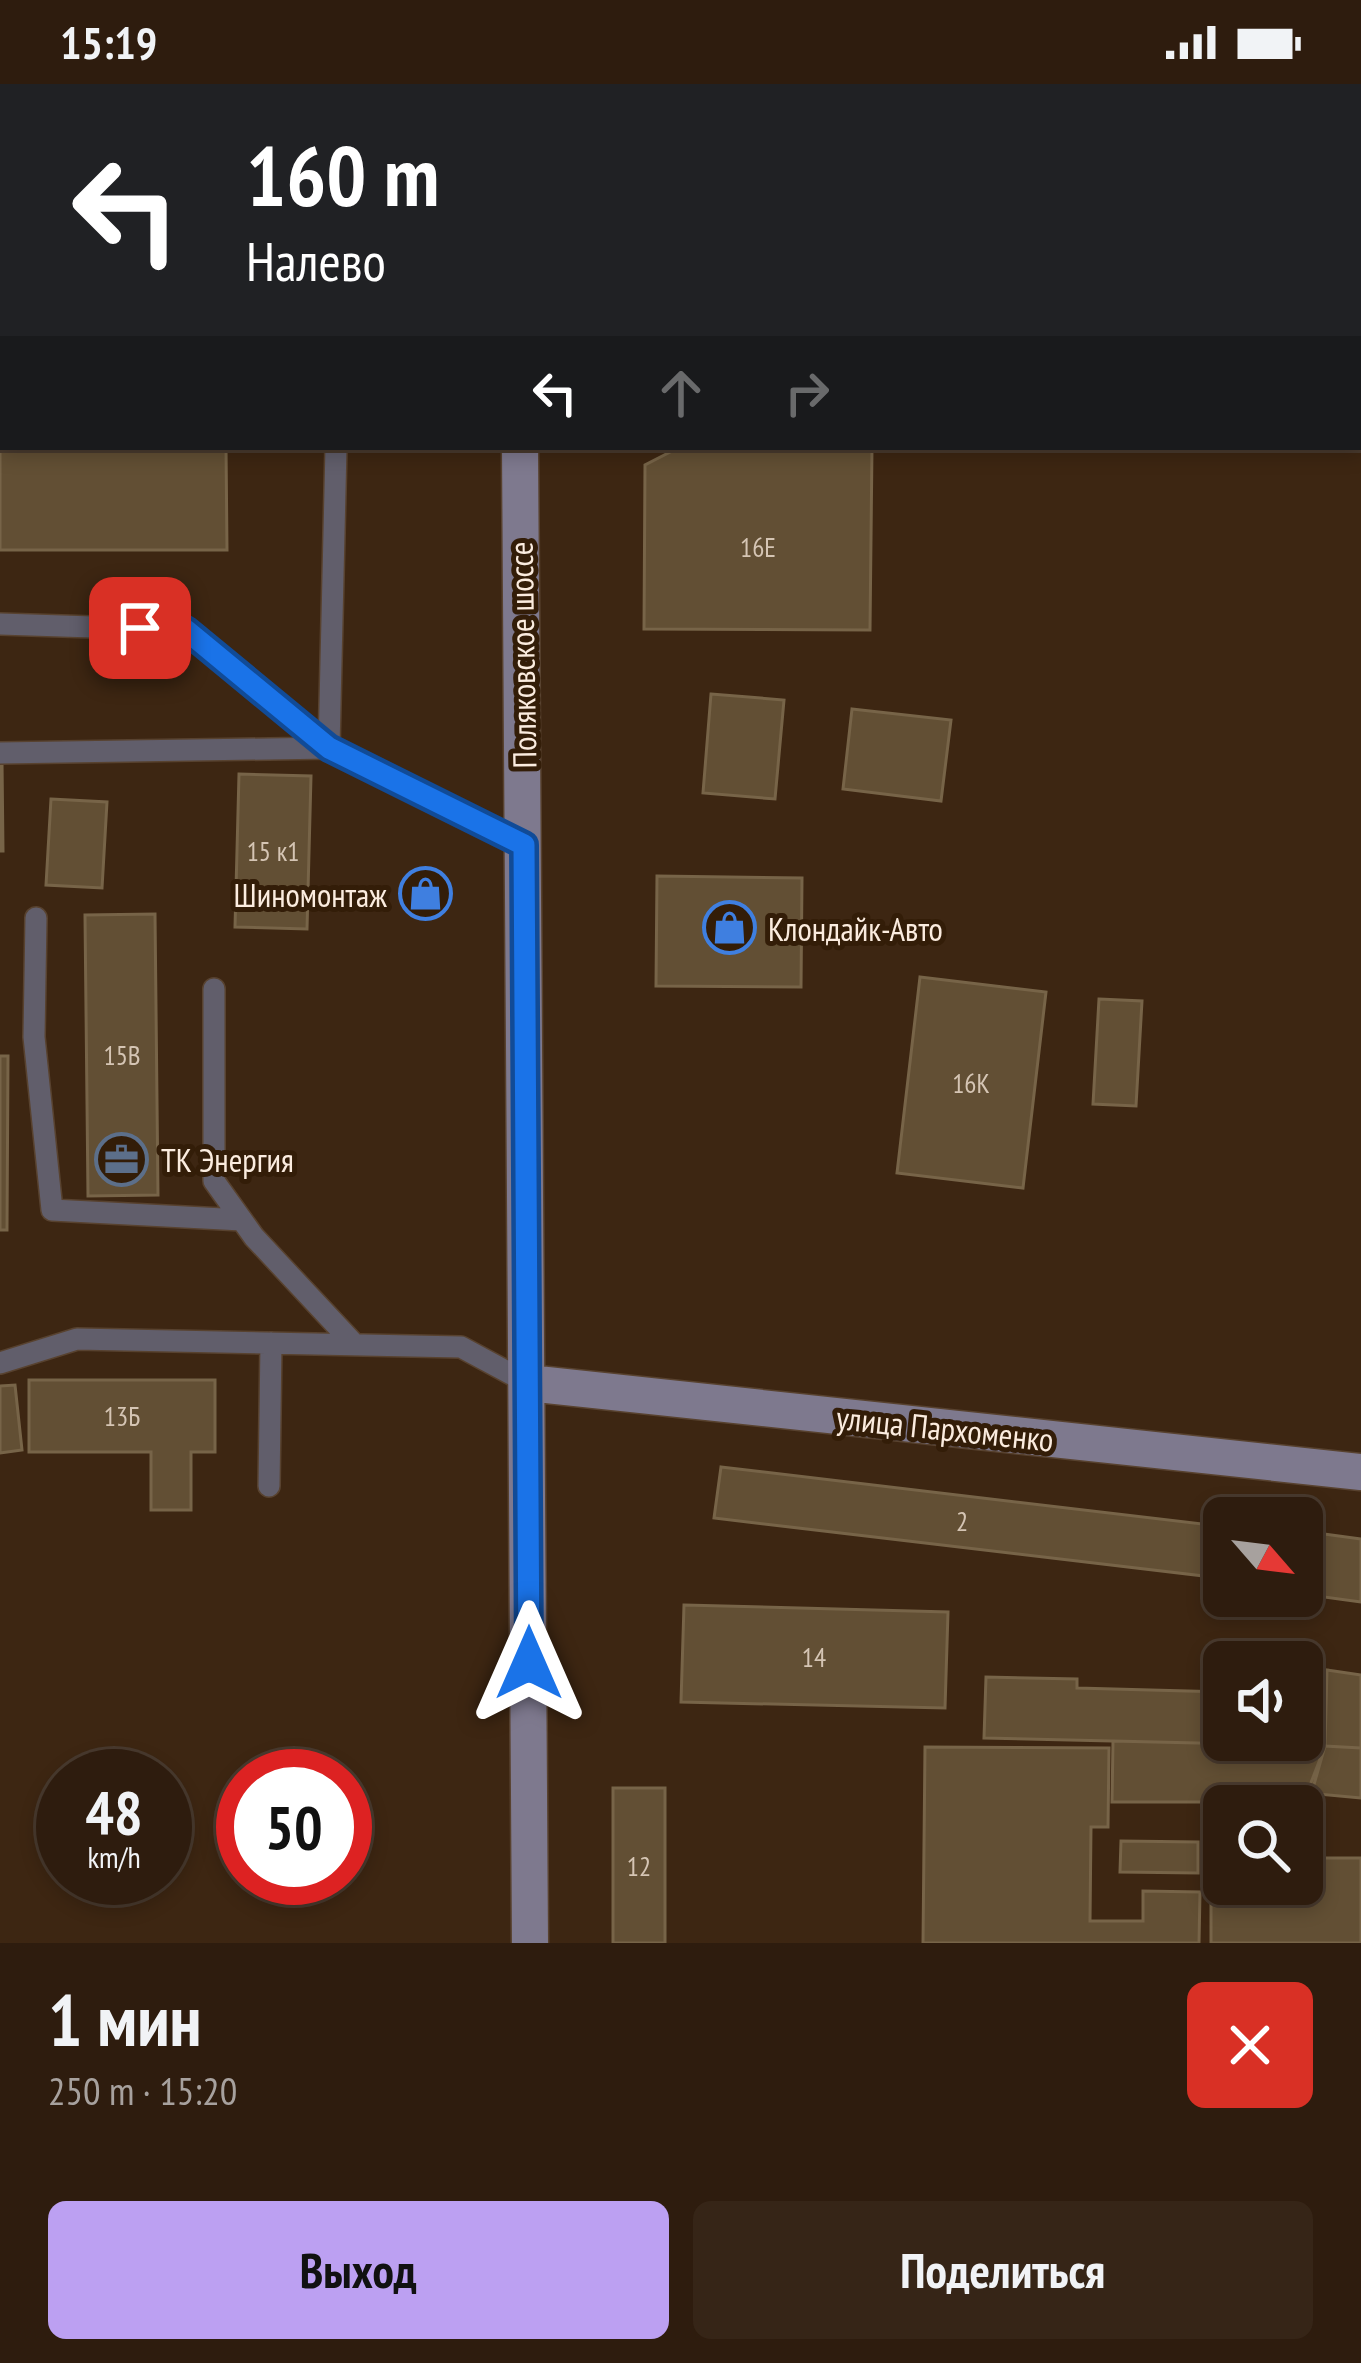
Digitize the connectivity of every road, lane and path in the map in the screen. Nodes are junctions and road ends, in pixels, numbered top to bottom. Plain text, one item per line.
1 (336, 450) edge
2 (520, 450) edge
3 (0, 624) edge
4 (329, 748) junction
5 (0, 753) edge
6 (524, 845) junction
7 (36, 918) dead end
8 (214, 989) dead end
9 (242, 1220) junction
10 (271, 1343) junction
11 (356, 1345) junction
12 (0, 1363) edge
13 (528, 1383) junction
14 (1361, 1472) edge
15 (269, 1486) dead end
16 (530, 1943) edge

1 - 4 lane
2 - 6 main road, Поляковское шоссе
3 - 4 lane
4 - 5 lane
4 - 6 lane
6 - 13 main road, Поляковское шоссе
7 - 9 lane
8 - 9 lane
9 - 11 lane
10 - 11 lane
10 - 12 lane
10 - 15 lane
11 - 13 lane
13 - 14 main road, улица Пархоменко
13 - 16 main road, Поляковское шоссе

